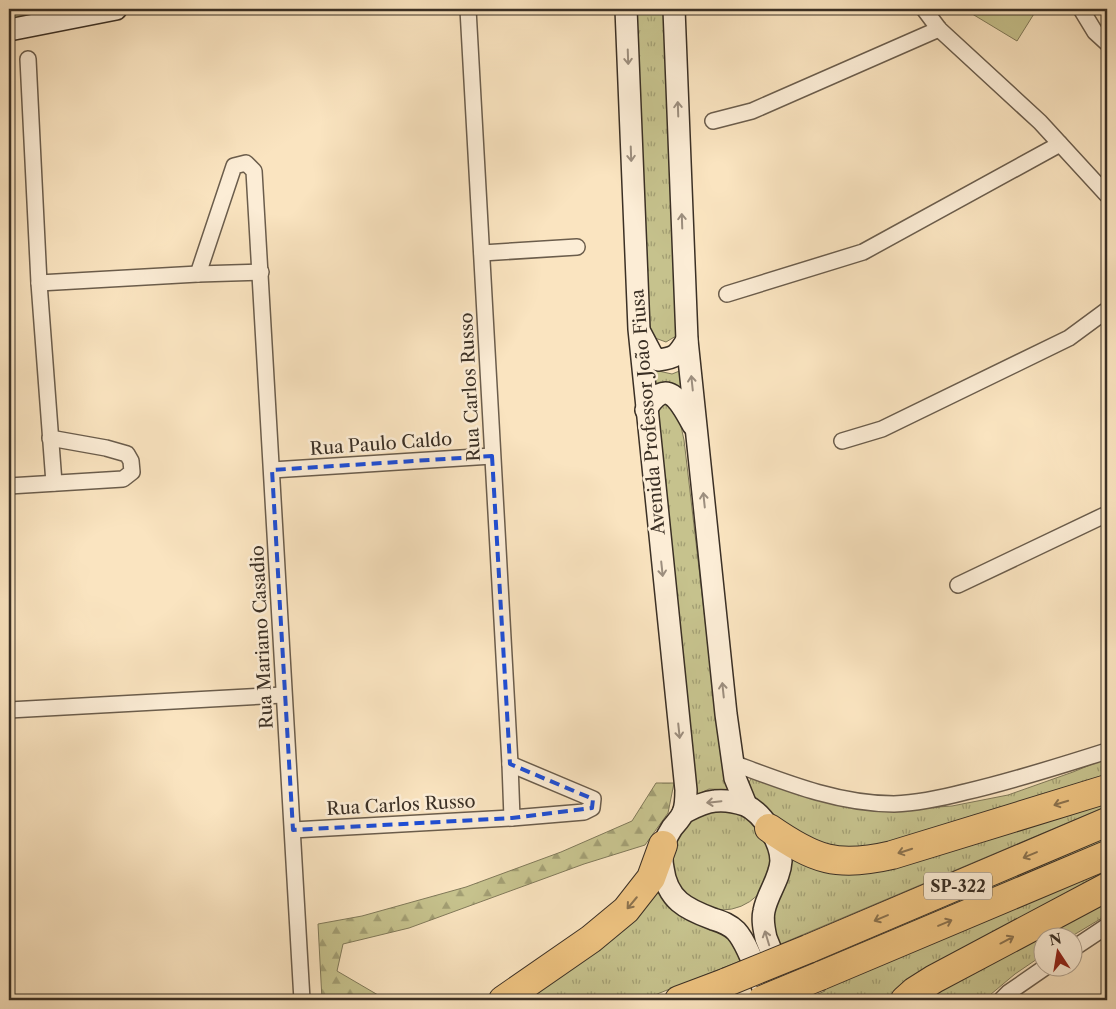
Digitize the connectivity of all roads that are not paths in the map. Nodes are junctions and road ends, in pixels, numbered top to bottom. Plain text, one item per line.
1 (116, 9) edge
2 (468, 9) edge
3 (626, 9) edge
4 (674, 9) edge
5 (924, 9) edge
6 (1081, 9) edge
7 (938, 29) junction
8 (9, 30) edge
9 (1107, 44) edge
10 (28, 59) dead end
11 (714, 120) dead end
12 (1060, 144) junction
13 (1107, 195) edge
14 (577, 247) dead end
15 (482, 253) junction
16 (261, 272) junction
17 (198, 274) junction
18 (39, 283) junction
19 (727, 294) dead end
20 (1107, 310) edge
21 (639, 329) junction
22 (687, 340) junction
23 (646, 410) junction
24 (697, 432) junction
25 (50, 438) junction
26 (842, 441) dead end
27 (492, 456) junction
28 (272, 470) junction
29 (54, 483) junction
30 (9, 486) edge
31 (1107, 514) edge
32 (958, 585) dead end
33 (283, 696) junction
34 (11, 706) edge
35 (1107, 751) edge
36 (733, 763) junction
37 (510, 764) junction
38 (1107, 789) edge
39 (746, 805) junction
40 (683, 813) junction
41 (512, 818) junction
42 (1107, 822) edge
43 (770, 828) junction
44 (293, 830) junction
45 (664, 845) junction
46 (1107, 855) edge
47 (1107, 887) edge
48 (1107, 926) edge
49 (1084, 941) edge
50 (1034, 975) edge
51 (302, 1000) edge
52 (503, 1000) edge
53 (678, 1000) edge
54 (762, 1000) edge
55 (768, 1000) edge
56 (791, 1000) edge
57 (905, 1000) edge
58 (1001, 1000) edge

1 - 8 main road
2 - 15 street, Rua Carlos Russo
3 -> 21 main road, Avenida Professor João Fiusa
22 -> 4 main road
5 - 7 street
6 - 9 street
7 - 11 street
7 - 12 street
10 - 18 street
12 - 13 street
12 - 19 street
14 - 15 street
15 - 27 street, Rua Carlos Russo
16 - 17 street
16 - 17 street, Rua Mariano Casadio
16 - 28 street, Rua Mariano Casadio
17 - 18 street
18 - 25 street
20 - 26 street
21 - 22 main road
21 - 23 main road, Avenida Professor João Fiusa
24 -> 22 main road
23 - 24 main road
23 -> 40 main road, Avenida Professor João Fiusa
36 -> 24 main road
25 - 29 street
25 - 29 street
27 - 28 street, Rua Paulo Caldo
27 - 37 street, Rua Carlos Russo
28 - 33 street, Rua Mariano Casadio
29 - 30 street
31 - 32 street
33 - 34 street
33 - 44 street, Rua Mariano Casadio
35 - 36 street
36 - 39 main road
37 - 41 street, Rua Carlos Russo
37 - 41 street, Rua Carlos Russo
38 -> 43 highway
39 -> 40 main road
39 - 43 main road
40 - 45 main road, Avenida Professor João Fiusa
41 - 44 street, Rua Carlos Russo
42 -> 53 highway, SP-322, bridge
56 -> 43 main road
44 - 51 street, Rua Mariano Casadio
45 -> 52 highway
45 - 55 main road, Avenida Professor João Fiusa
54 -> 46 highway, SP-322, bridge
57 -> 47 highway
48 - 49 street
50 - 58 street

